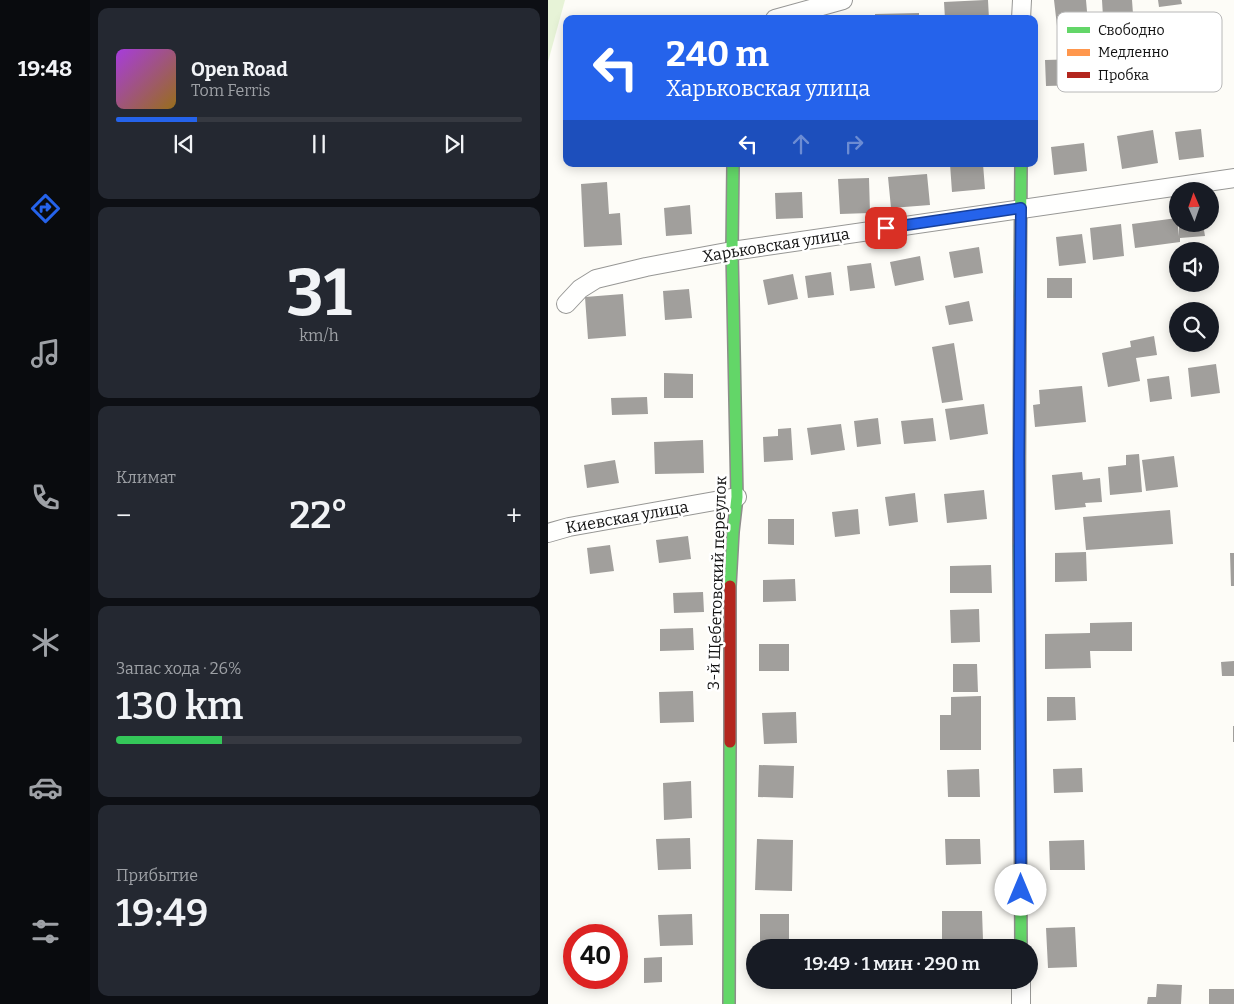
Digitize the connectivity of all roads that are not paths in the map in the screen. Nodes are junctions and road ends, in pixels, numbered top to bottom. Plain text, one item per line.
1 (843, 0) edge
2 (1022, 0) edge
3 (789, 15) edge
4 (1022, 15) edge
5 (734, 167) edge
6 (1021, 167) edge
7 (1234, 178) edge
8 (1021, 208) junction
9 (732, 252) junction
10 (566, 304) dead end
11 (737, 497) junction
12 (548, 533) edge
13 (1021, 939) edge
14 (1021, 989) edge
15 (729, 1004) edge
16 (1021, 1004) edge

1 - 3 street
2 - 4 street
5 - 9 street, 3-й Щебетовский переулок
6 - 8 street
7 - 8 street, Харьковская улица
8 - 9 street, Харьковская улица
8 - 13 street
9 - 10 street, Харьковская улица
9 - 11 street, 3-й Щебетовский переулок
11 - 12 street, Киевская улица
11 - 15 street, 3-й Щебетовский переулок
14 - 16 street

